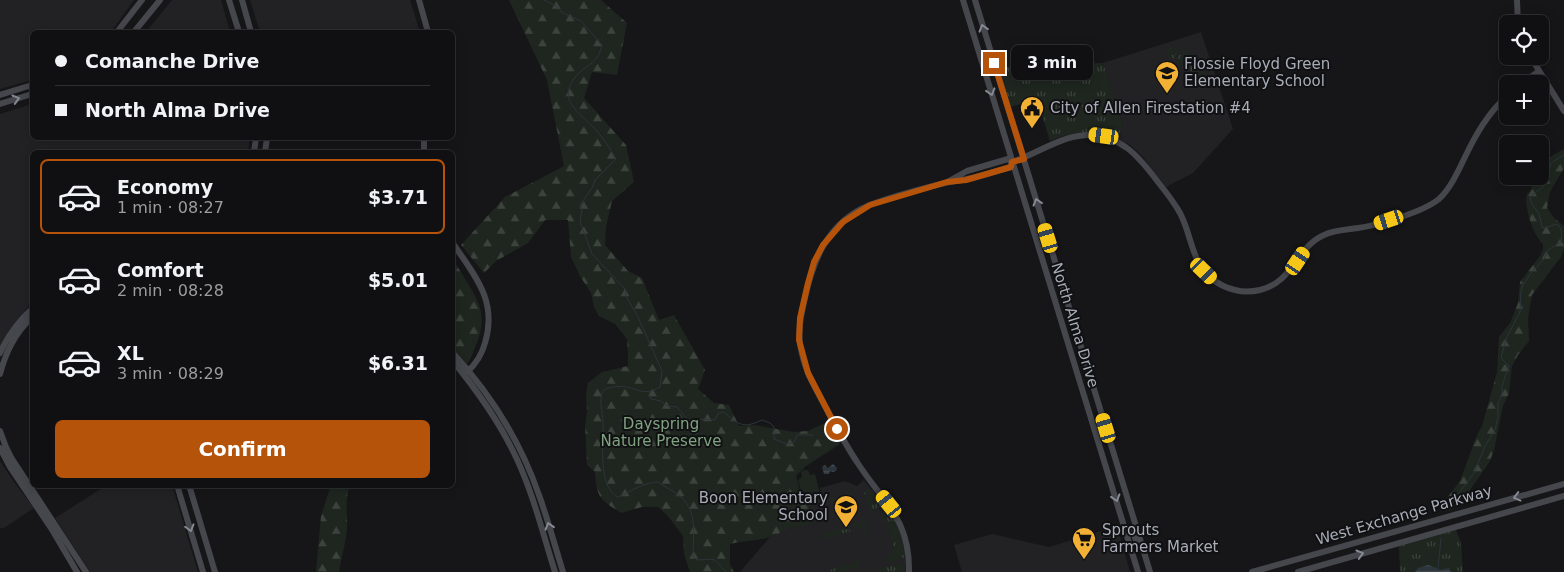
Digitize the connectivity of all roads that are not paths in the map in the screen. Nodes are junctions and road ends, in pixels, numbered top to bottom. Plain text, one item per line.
1 (142, 0) edge
2 (160, 0) edge
3 (229, 0) edge
4 (242, 0) edge
5 (419, 0) edge
6 (962, 0) edge
7 (975, 0) edge
8 (1518, 0) edge
9 (134, 9) junction
10 (1518, 15) edge
11 (146, 17) junction
12 (118, 30) edge
13 (136, 30) edge
14 (238, 30) edge
15 (250, 30) edge
16 (427, 30) edge
17 (1535, 65) edge
18 (1539, 71) junction
19 (1533, 75) edge
20 (30, 86) edge
21 (0, 95) edge
22 (30, 95) edge
23 (0, 104) edge
24 (1499, 104) edge
25 (1564, 110) edge
26 (1024, 159) junction
27 (1012, 162) junction
28 (978, 168) junction
29 (980, 176) junction
30 (947, 182) junction
31 (455, 247) edge
32 (30, 311) edge
33 (30, 319) edge
34 (0, 353) edge
35 (455, 356) edge
36 (455, 362) edge
37 (467, 372) junction
38 (0, 374) edge
39 (0, 431) edge
40 (0, 448) edge
41 (1564, 484) edge
42 (30, 486) edge
43 (31, 488) edge
44 (178, 488) edge
45 (190, 488) edge
46 (1564, 496) edge
47 (1125, 528) junction
48 (1386, 533) junction
49 (1390, 546) junction
50 (1145, 556) junction
51 (1293, 560) junction
52 (77, 572) edge
53 (86, 572) edge
54 (203, 572) edge
55 (215, 572) edge
56 (555, 572) edge
57 (563, 572) edge
58 (909, 572) edge
59 (1138, 572) edge
60 (1150, 572) edge
61 (1252, 572) edge
62 (1261, 572) edge
63 (1298, 572) edge

1 - 9 street
2 - 11 street
3 - 14 street
4 - 15 street
5 - 16 street
6 -> 27 street, North Alma Drive
26 -> 7 street, North Alma Drive
8 - 10 street
9 - 11 street
9 - 12 street
11 - 13 street
17 - 18 street
18 - 19 street
18 - 25 street
20 - 21 street
23 -> 22 street
24 - 26 street
26 - 27 street
50 -> 26 street, North Alma Drive
27 - 28 street
27 - 29 street
27 -> 47 street, North Alma Drive
28 - 29 street
28 - 30 street
29 - 30 street
30 - 58 street
31 - 37 street
32 - 34 street
33 - 38 street
35 - 37 street
36 - 37 street
37 - 56 street
57 -> 37 street
39 - 42 street
40 - 52 street
41 -> 48 street, West Exchange Parkway
43 - 53 street
44 -> 54 street
45 - 55 street
46 - 49 street, West Exchange Parkway
47 - 50 street
47 - 59 street, North Alma Drive
48 - 49 street
48 - 51 street, West Exchange Parkway
63 -> 49 street, West Exchange Parkway
50 - 60 street, North Alma Drive
51 - 61 street, West Exchange Parkway
51 - 62 street

